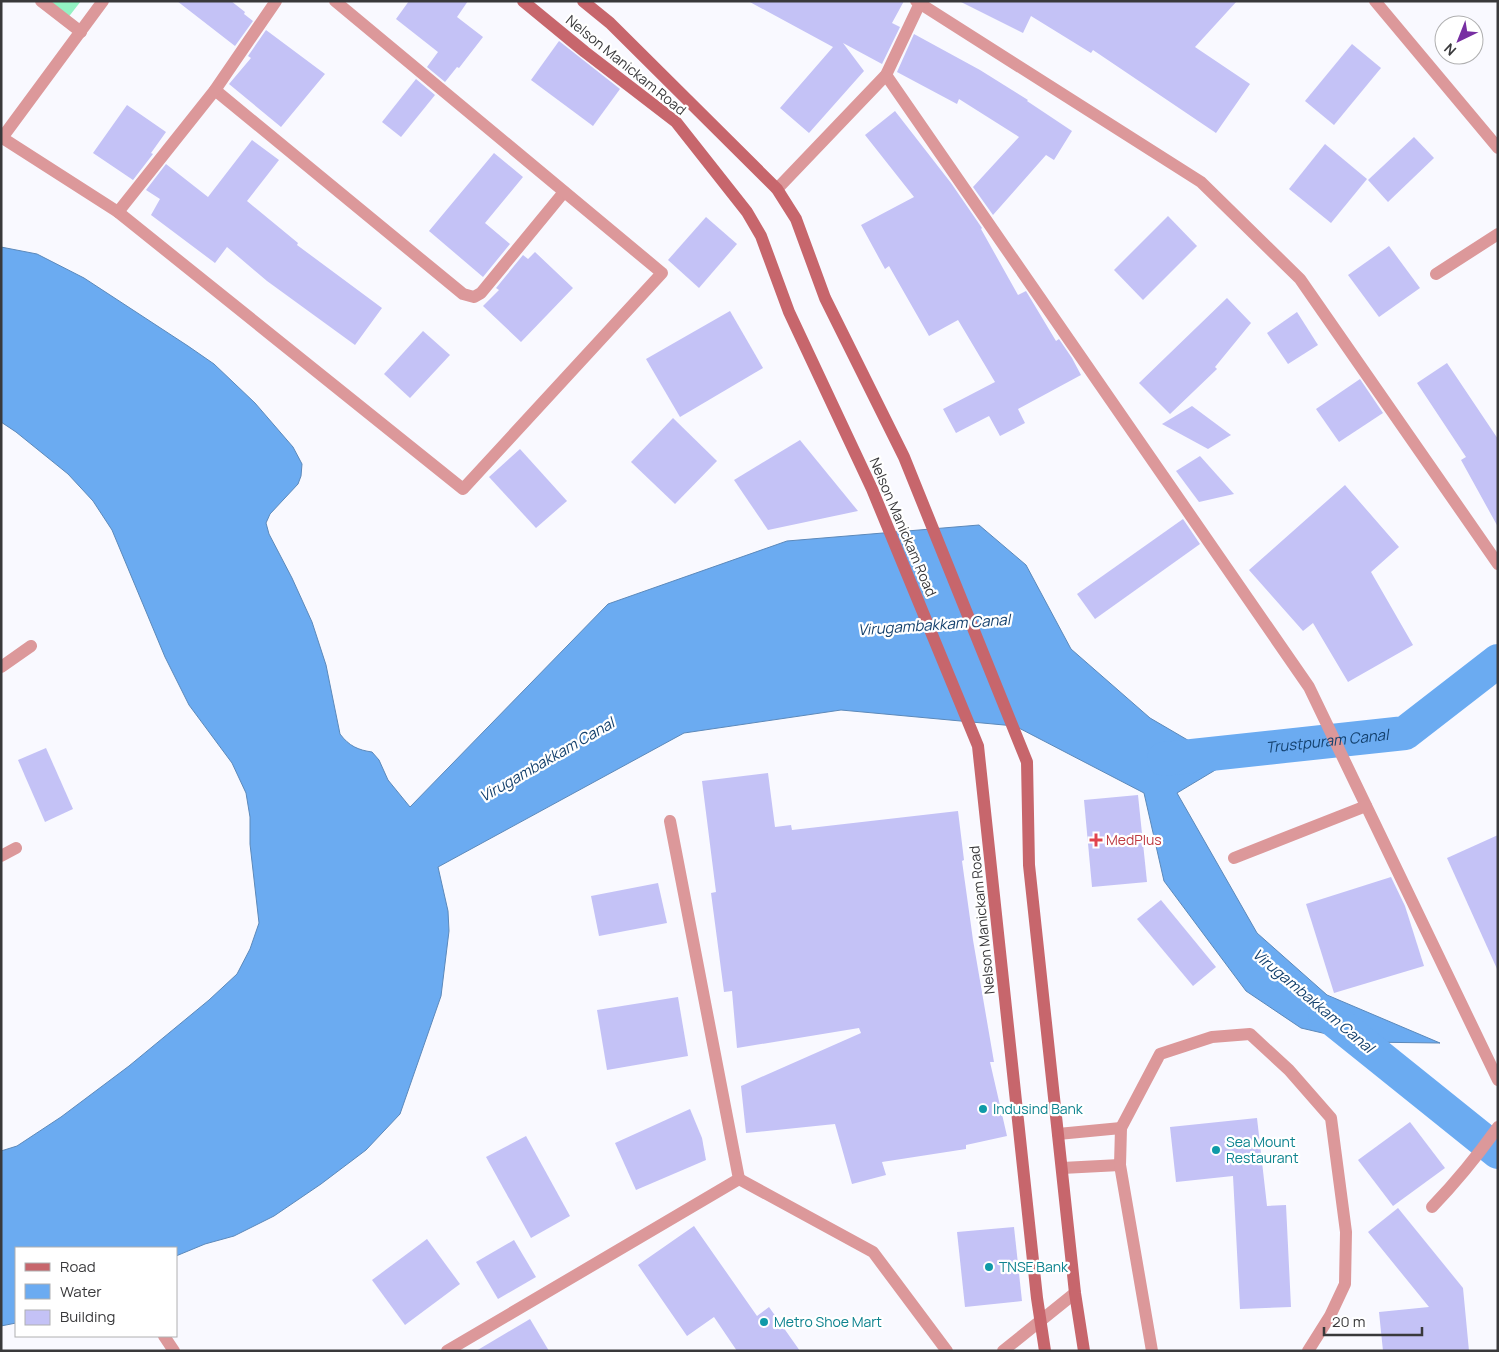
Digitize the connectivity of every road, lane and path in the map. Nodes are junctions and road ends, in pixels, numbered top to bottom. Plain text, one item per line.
1 (41, 1) edge
2 (103, 1) edge
3 (276, 1) edge
4 (335, 1) edge
5 (524, 1) edge
6 (583, 1) edge
7 (1375, 1) edge
8 (919, 2) edge
9 (81, 32) junction
10 (886, 75) junction
11 (215, 90) junction
12 (2, 138) edge
13 (1498, 148) edge
14 (777, 188) junction
15 (564, 192) junction
16 (118, 212) junction
17 (1498, 234) edge
18 (1436, 274) dead end
19 (1498, 564) edge
20 (31, 646) dead end
21 (1, 667) edge
22 (1366, 806) junction
23 (670, 821) dead end
24 (16, 848) dead end
25 (1, 856) edge
26 (1234, 858) dead end
27 (1498, 1080) edge
28 (1498, 1127) edge
29 (1121, 1128) junction
30 (1058, 1134) junction
31 (1120, 1165) junction
32 (1062, 1168) junction
33 (740, 1180) junction
34 (1432, 1207) dead end
35 (1076, 1292) junction
36 (1040, 1321) junction
37 (165, 1337) edge
38 (174, 1351) edge
39 (447, 1351) edge
40 (946, 1351) edge
41 (1003, 1351) edge
42 (1045, 1351) edge
43 (1084, 1351) edge
44 (1152, 1351) edge
45 (1308, 1351) edge

1 - 9 street
2 - 9 street
3 - 11 street
4 - 15 street
5 - 36 main road, Nelson Manickam Road
6 - 14 main road, Nelson Manickam Road
7 - 13 street
8 - 10 street
8 - 19 street
9 - 12 street
10 - 14 street
10 - 22 street
11 - 15 street
11 - 16 street
12 - 16 street
14 - 30 main road, Nelson Manickam Road
15 - 16 street
17 - 18 street
20 - 21 street
22 - 26 street
22 - 27 street
23 - 33 street
24 - 25 street
28 - 34 street
29 - 30 street
29 - 31 street
29 - 45 street
30 - 32 main road, Nelson Manickam Road
31 - 32 street
31 - 44 street
32 - 35 main road, Nelson Manickam Road
33 - 39 street
33 - 40 street
35 - 36 street
35 - 43 main road, Nelson Manickam Road
36 - 41 street
36 - 42 main road, Nelson Manickam Road
37 - 38 street

